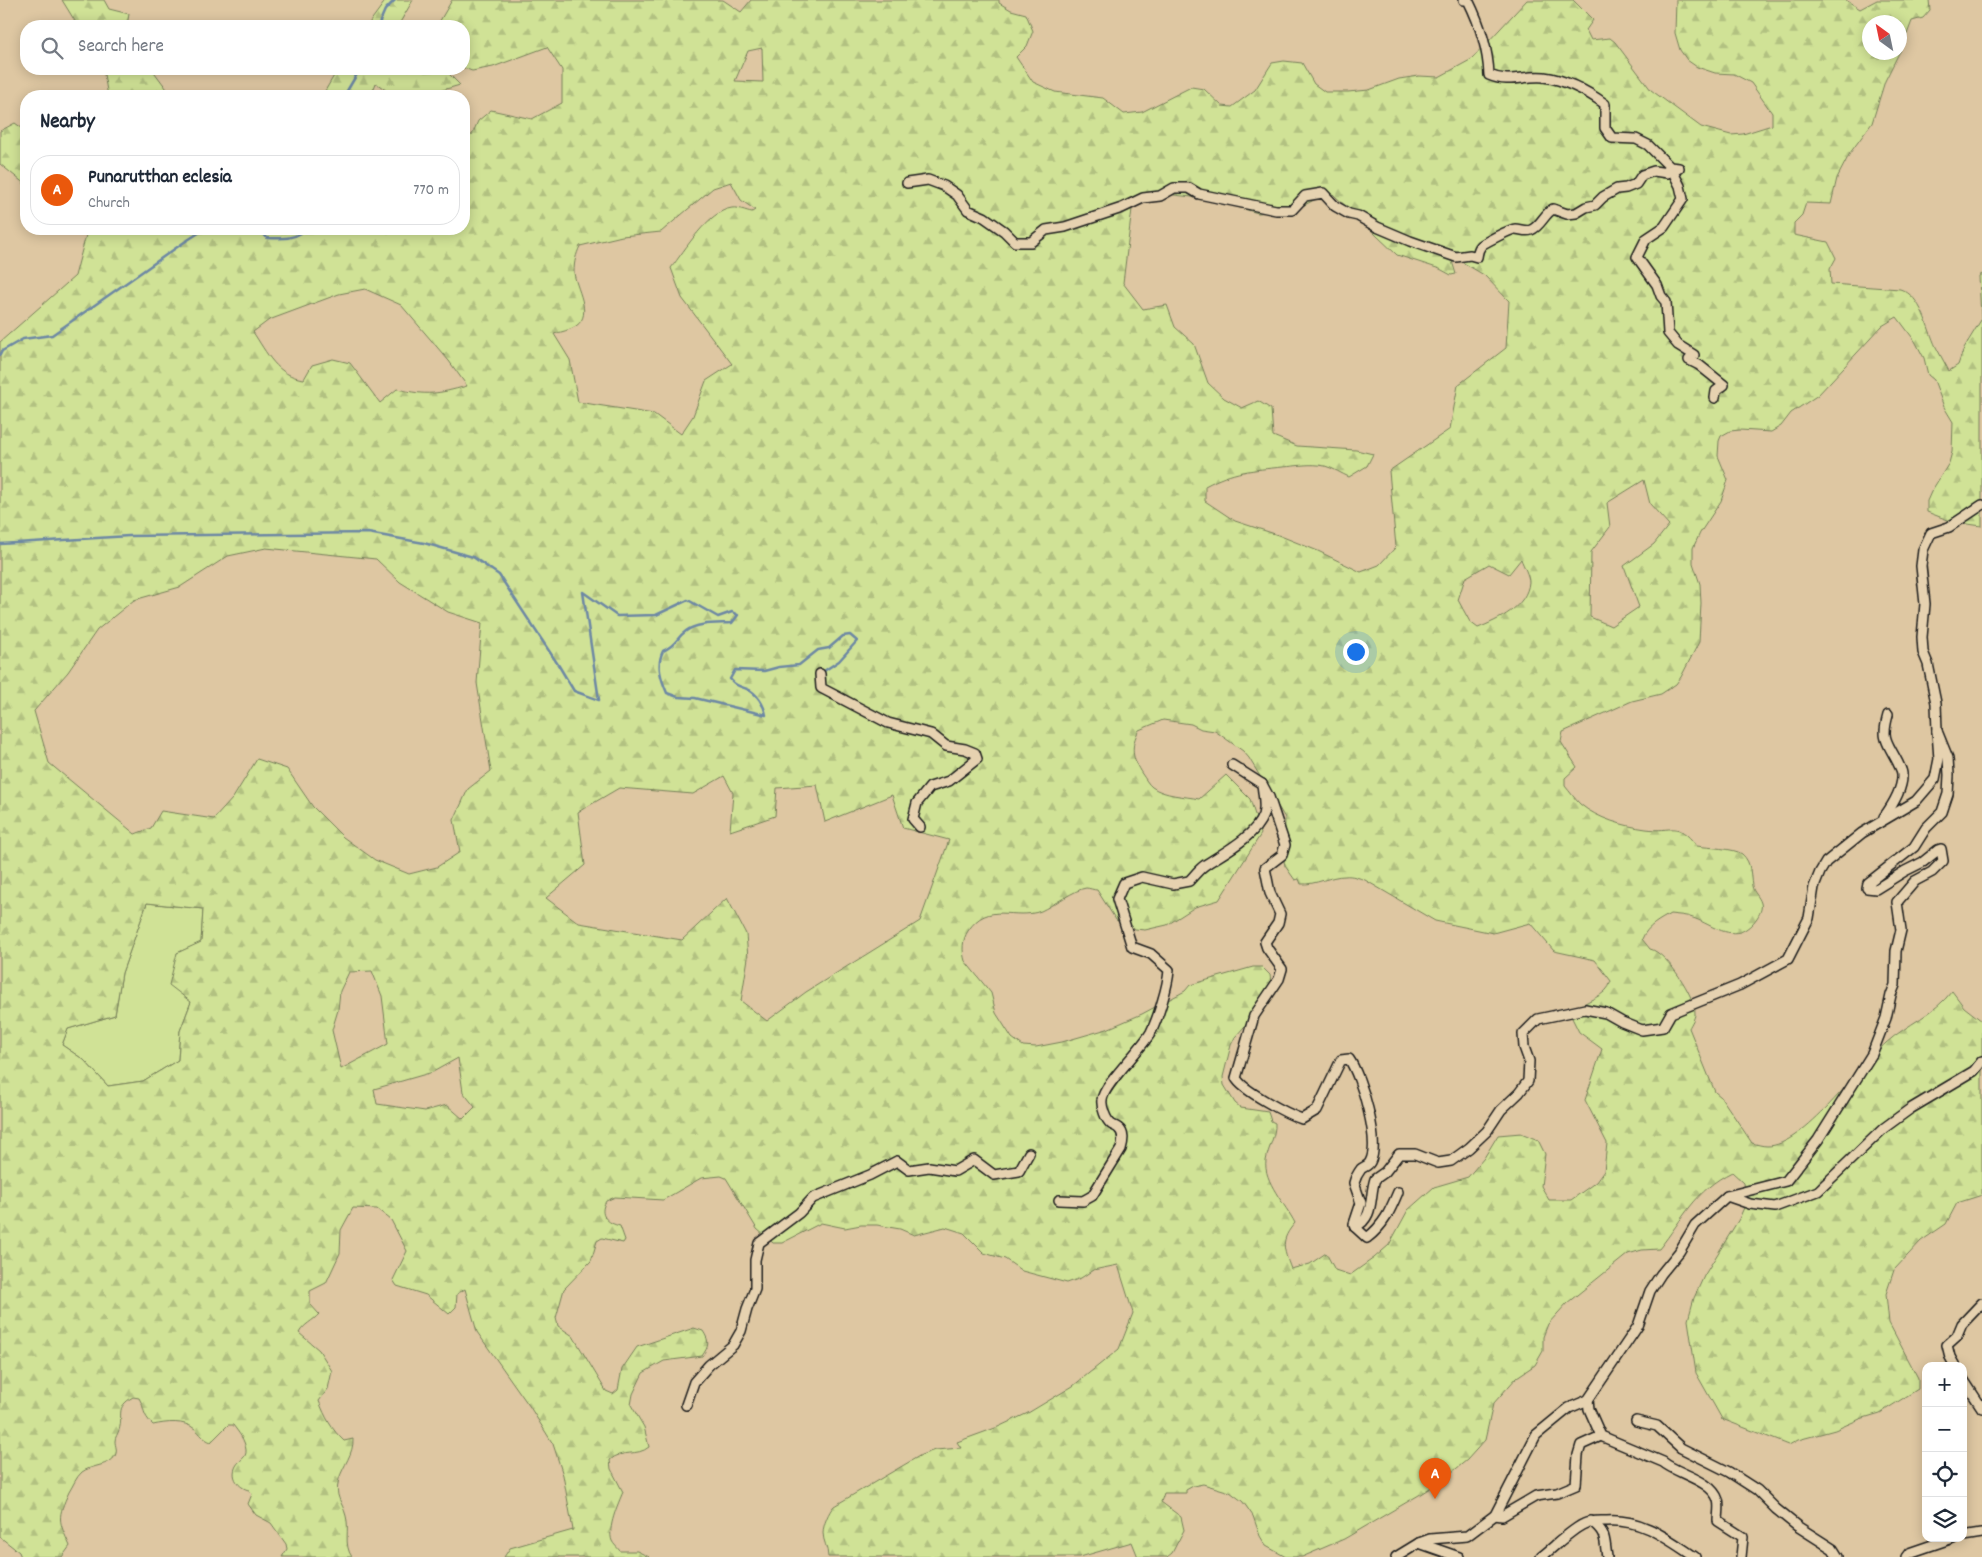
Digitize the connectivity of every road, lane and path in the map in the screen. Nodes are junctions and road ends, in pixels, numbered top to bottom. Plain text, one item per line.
1 (1464, 0) edge
2 (1670, 167) junction
3 (907, 183) dead end
4 (1715, 398) dead end
5 (1982, 505) edge
6 (820, 674) dead end
7 (1888, 715) dead end
8 (1937, 731) junction
9 (1232, 765) dead end
10 (1262, 784) junction
11 (1881, 821) junction
12 (920, 827) dead end
13 (1982, 1061) edge
14 (1029, 1153) dead end
15 (1398, 1192) dead end
16 (1727, 1196) junction
17 (1059, 1200) dead end
18 (1355, 1227) junction
19 (1982, 1303) edge
20 (1953, 1362) edge
21 (1967, 1385) edge
22 (1588, 1400) junction
23 (686, 1405) dead end
24 (1982, 1408) edge
25 (1636, 1421) dead end
26 (1601, 1436) junction
27 (1495, 1515) junction
28 (1591, 1521) junction
29 (1982, 1533) edge
30 (1967, 1535) edge
31 (1941, 1542) edge
32 (1419, 1543) junction
33 (1396, 1557) edge
34 (1459, 1557) edge
35 (1541, 1557) edge
36 (1607, 1557) edge
37 (1695, 1557) edge
38 (1741, 1557) edge
39 (1838, 1557) edge
40 (1906, 1557) edge

1 - 2 street
2 - 3 street
2 - 4 street
5 - 8 street
6 - 12 street
7 - 11 street
8 - 11 street
8 - 16 street
9 - 10 street
10 - 17 street
10 - 18 street
11 - 18 street
13 - 16 street
14 - 23 street
15 - 18 street
16 - 22 street
19 - 20 street
21 - 24 street
22 - 26 street
22 - 27 street
25 - 39 street
26 - 27 street
26 - 38 street
27 - 32 street
28 - 35 street
28 - 36 street
28 - 37 street
29 - 30 street
31 - 40 street
32 - 33 street
32 - 34 street

